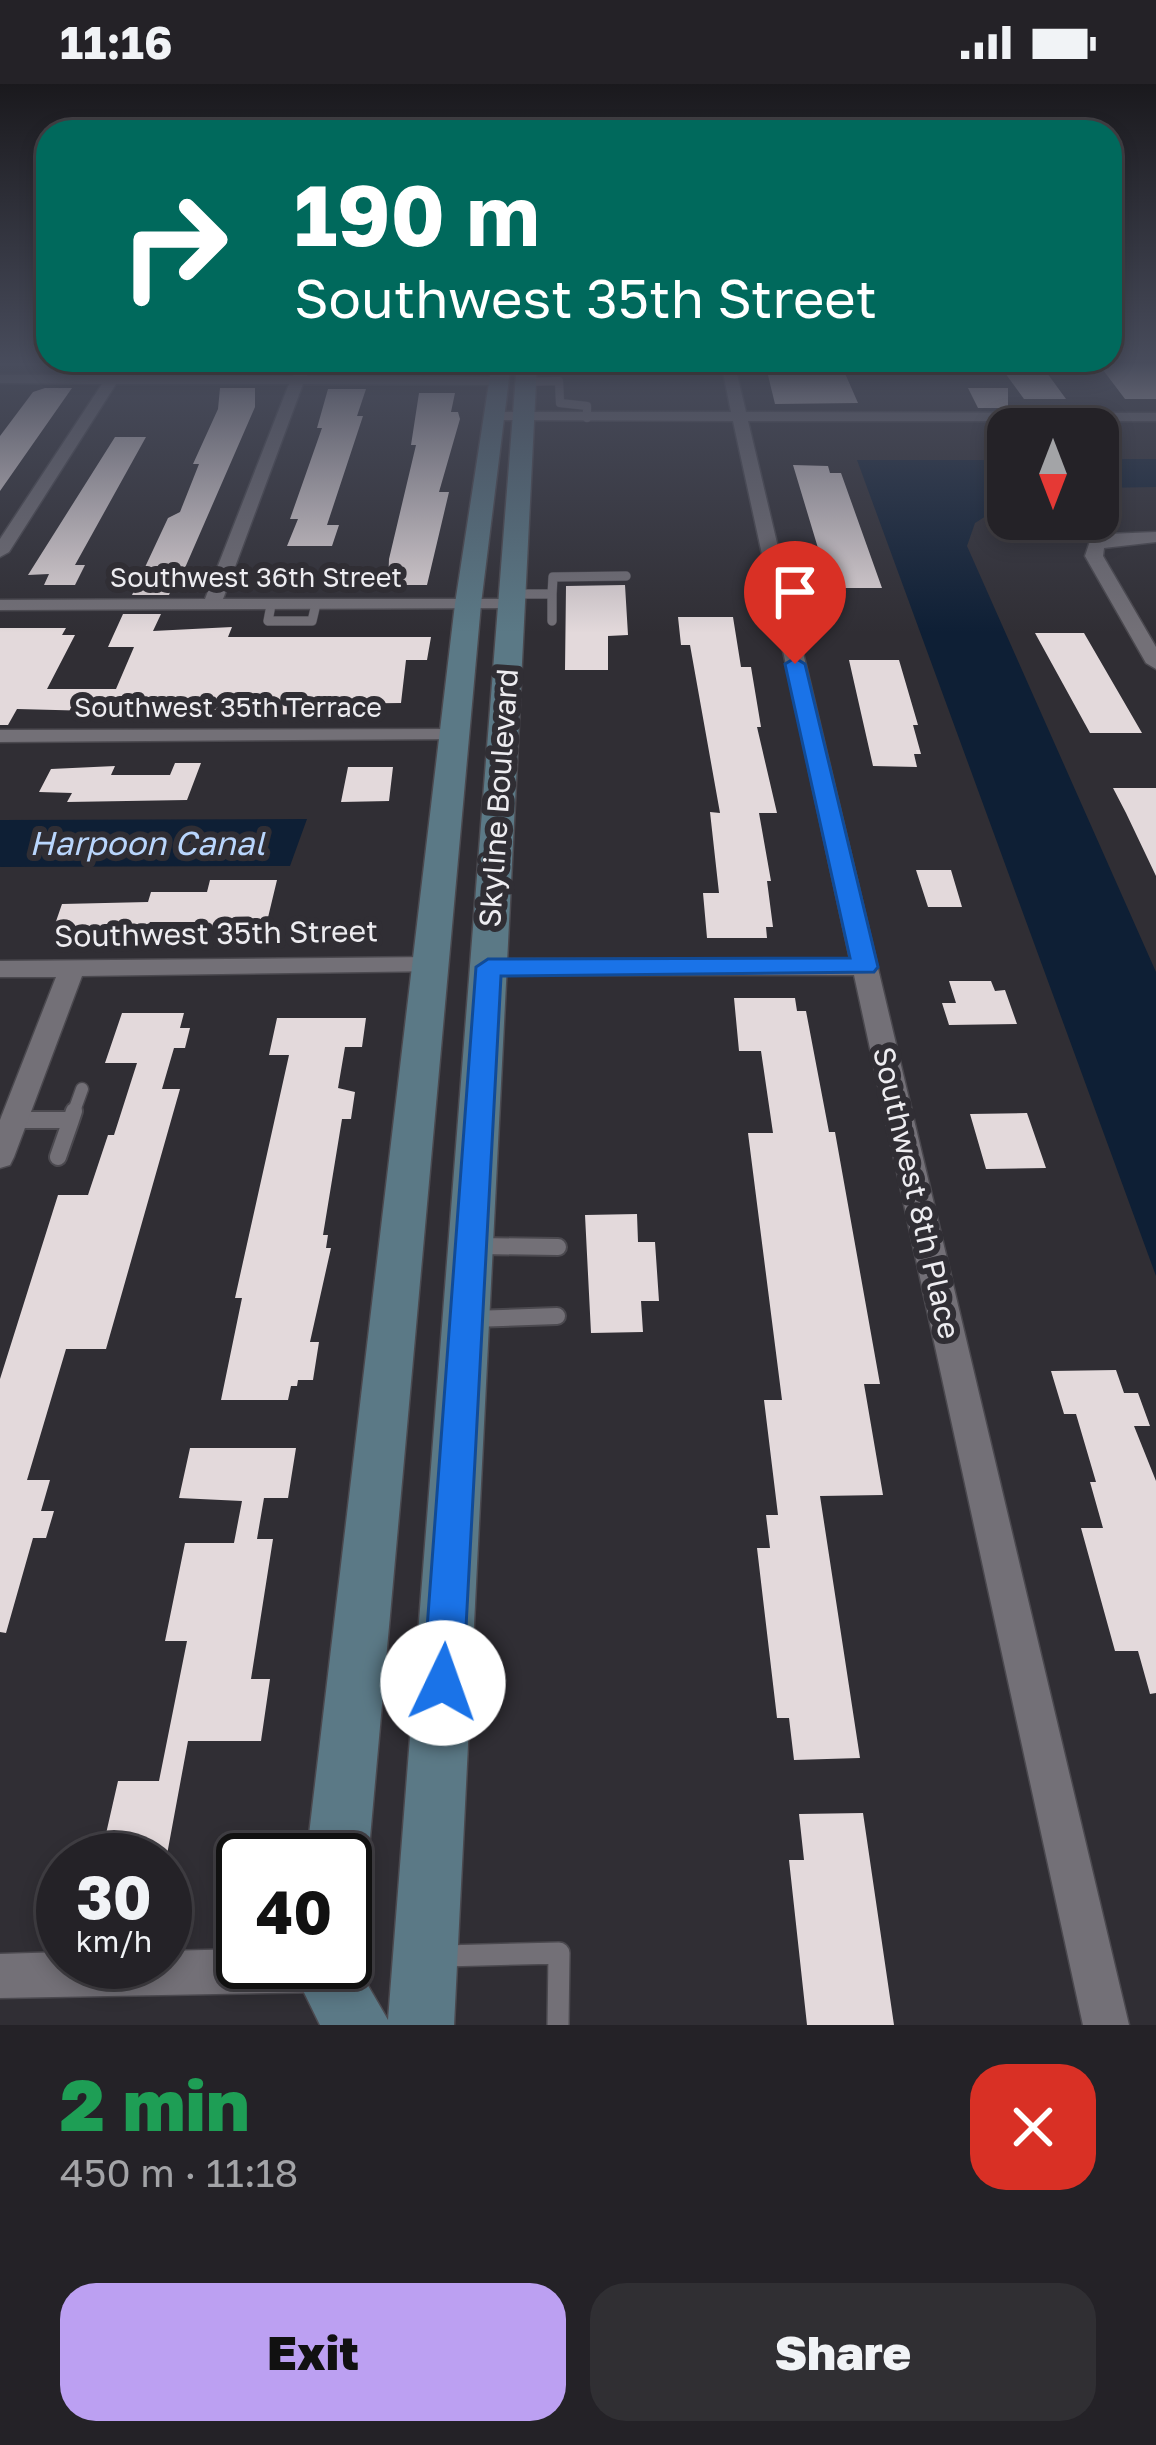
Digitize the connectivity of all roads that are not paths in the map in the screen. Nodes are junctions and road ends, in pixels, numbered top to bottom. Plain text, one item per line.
1 (64, 453) edge
2 (270, 453) edge
3 (495, 453) edge
4 (507, 453) edge
5 (748, 453) edge
6 (1156, 537) edge
7 (0, 552) edge
8 (626, 576) dead end
9 (552, 594) junction
10 (512, 599) junction
11 (468, 604) junction
12 (0, 605) edge
13 (212, 605) junction
14 (552, 620) dead end
15 (1156, 663) edge
16 (456, 734) junction
17 (0, 736) edge
18 (432, 965) junction
19 (488, 967) junction
20 (865, 967) junction
21 (0, 969) edge
22 (72, 969) junction
23 (82, 1090) dead end
24 (14, 1120) junction
25 (71, 1120) junction
26 (0, 1157) edge
27 (58, 1157) dead end
28 (470, 1246) junction
29 (558, 1247) dead end
30 (557, 1316) dead end
31 (466, 1319) junction
32 (340, 1833) edge
33 (425, 1956) junction
34 (0, 1976) edge
35 (216, 1983) edge
36 (326, 1989) edge
37 (358, 2025) edge
38 (421, 2025) edge
39 (558, 2025) edge
40 (1106, 2025) edge

1 - 7 street
2 - 13 street
3 - 11 street, Skyline Boulevard
4 - 10 street, Skyline Boulevard
5 - 20 street, Southwest 8th Place
6 - 15 street
8 - 9 lane
9 - 10 lane
9 - 14 lane
10 - 11 street, Southwest 36th Street
10 - 19 street, Skyline Boulevard
11 - 13 street, Southwest 36th Street
11 - 16 street, Skyline Boulevard
12 - 13 street, Southwest 36th Street
16 - 17 street, Southwest 35th Terrace
16 - 18 street, Skyline Boulevard
18 - 19 street
18 - 22 street, Southwest 35th Street
18 - 32 street, Skyline Boulevard
19 - 20 street
19 - 28 street, Skyline Boulevard
20 - 40 street, Southwest 8th Place
21 - 22 street, Southwest 35th Street
22 - 24 street
23 - 25 lane
24 - 25 lane
24 - 26 street
25 - 27 lane
28 - 29 lane
28 - 31 street, Skyline Boulevard
30 - 31 lane
31 - 33 street, Skyline Boulevard
33 - 38 street, Skyline Boulevard
33 - 39 lane
34 - 35 street
36 - 37 street

